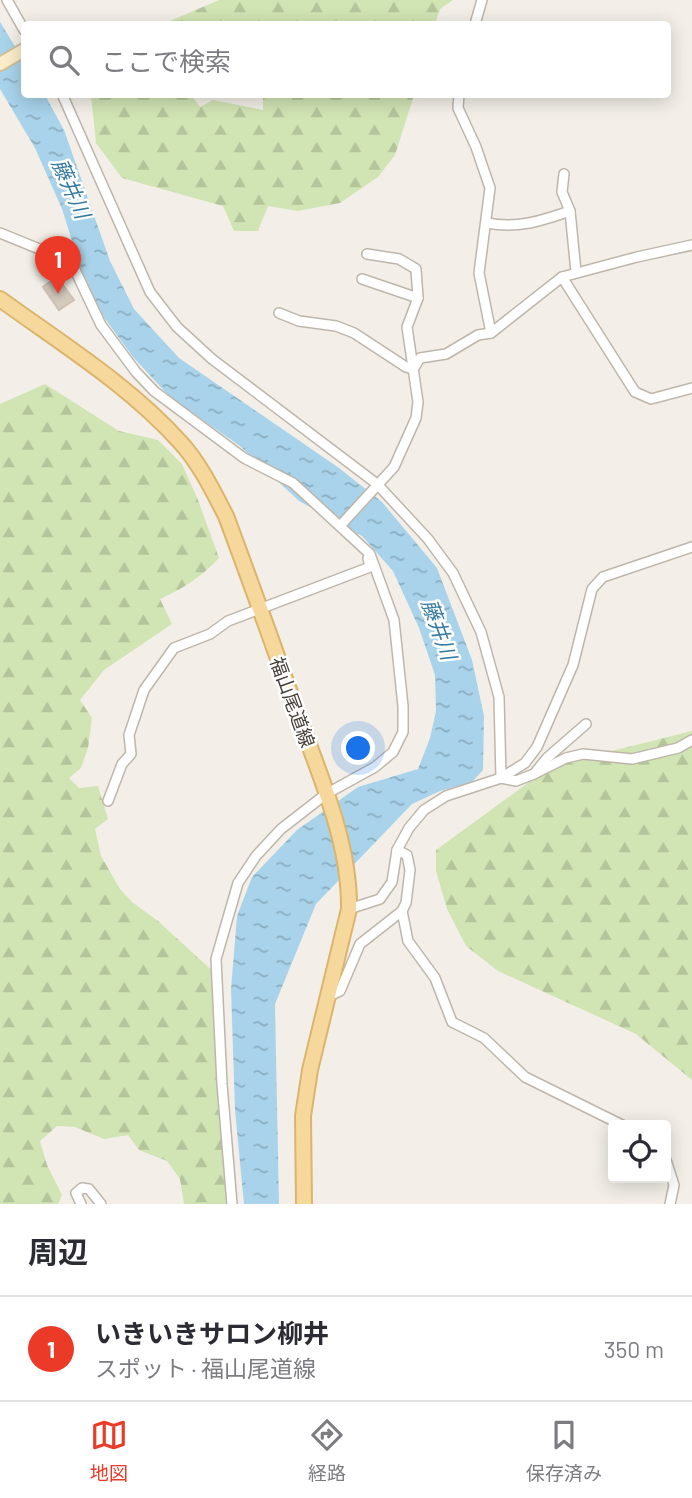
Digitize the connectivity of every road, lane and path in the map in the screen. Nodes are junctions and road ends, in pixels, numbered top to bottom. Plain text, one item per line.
1 (7, 0) edge
2 (482, 0) edge
3 (476, 21) edge
4 (21, 25) edge
5 (21, 52) edge
6 (0, 64) edge
7 (64, 98) edge
8 (459, 98) edge
9 (564, 174) dead end
10 (570, 211) junction
11 (487, 223) junction
12 (0, 233) edge
13 (692, 245) edge
14 (367, 254) dead end
15 (576, 272) junction
16 (562, 277) junction
17 (362, 279) dead end
18 (418, 298) junction
19 (0, 299) edge
20 (279, 313) dead end
21 (491, 333) junction
22 (413, 369) junction
23 (692, 388) edge
24 (154, 391) junction
25 (130, 392) junction
26 (377, 484) junction
27 (340, 526) junction
28 (692, 547) edge
29 (370, 554) junction
30 (260, 608) junction
31 (586, 724) dead end
32 (692, 740) edge
33 (534, 774) junction
34 (501, 778) junction
35 (327, 797) junction
36 (108, 801) dead end
37 (397, 850) junction
38 (349, 903) junction
39 (402, 911) junction
40 (329, 996) junction
41 (612, 1120) edge
42 (671, 1176) edge
43 (81, 1204) edge
44 (101, 1204) edge
45 (232, 1204) edge
46 (304, 1204) edge
47 (670, 1204) edge

1 - 4 street
2 - 3 street
5 - 6 street
7 - 26 street
8 - 11 street
9 - 10 street
10 - 11 street
10 - 15 street
11 - 21 street
12 - 24 street
13 - 15 street
14 - 18 street
15 - 16 street
16 - 21 street
16 - 23 street
17 - 18 street
18 - 22 street
19 - 25 main road, 福山尾道線
20 - 22 street
21 - 22 street
22 - 26 street
24 - 25 street
24 - 27 street
25 - 30 main road, 福山尾道線
26 - 27 street
26 - 34 street
27 - 29 street
28 - 34 street
29 - 30 street
29 - 35 street
30 - 35 main road, 福山尾道線
30 - 36 street
31 - 33 street
32 - 33 street
33 - 34 street
34 - 37 street
35 - 38 main road, 福山尾道線
35 - 45 street
37 - 38 street
37 - 39 street
38 - 40 main road, 福山尾道線
39 - 40 street
39 - 41 street
40 - 46 main road, 福山尾道線
42 - 47 street
43 - 44 street

